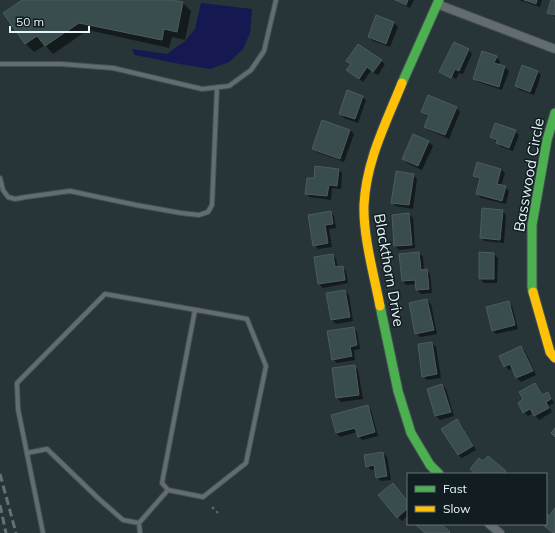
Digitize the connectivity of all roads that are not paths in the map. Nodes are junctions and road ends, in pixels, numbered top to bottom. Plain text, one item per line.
1 (276, 0) edge
2 (438, 2) edge
3 (555, 49) edge
4 (0, 64) edge
5 (217, 87) junction
6 (555, 113) edge
7 (0, 178) edge
8 (195, 310) junction
9 (555, 358) edge
10 (27, 453) junction
11 (438, 473) edge
12 (168, 490) junction
13 (139, 524) junction
14 (490, 525) edge
15 (43, 533) edge
16 (140, 533) edge
17 (500, 533) edge

1 - 5 lane
2 - 3 street
2 - 11 street, Blackthorn Drive
4 - 5 lane
5 - 7 lane
6 - 9 street, Basswood Circle
8 - 10 lane
8 - 12 lane
8 - 12 lane
10 - 13 lane
10 - 15 lane
12 - 13 lane
13 - 16 lane
14 - 17 street

